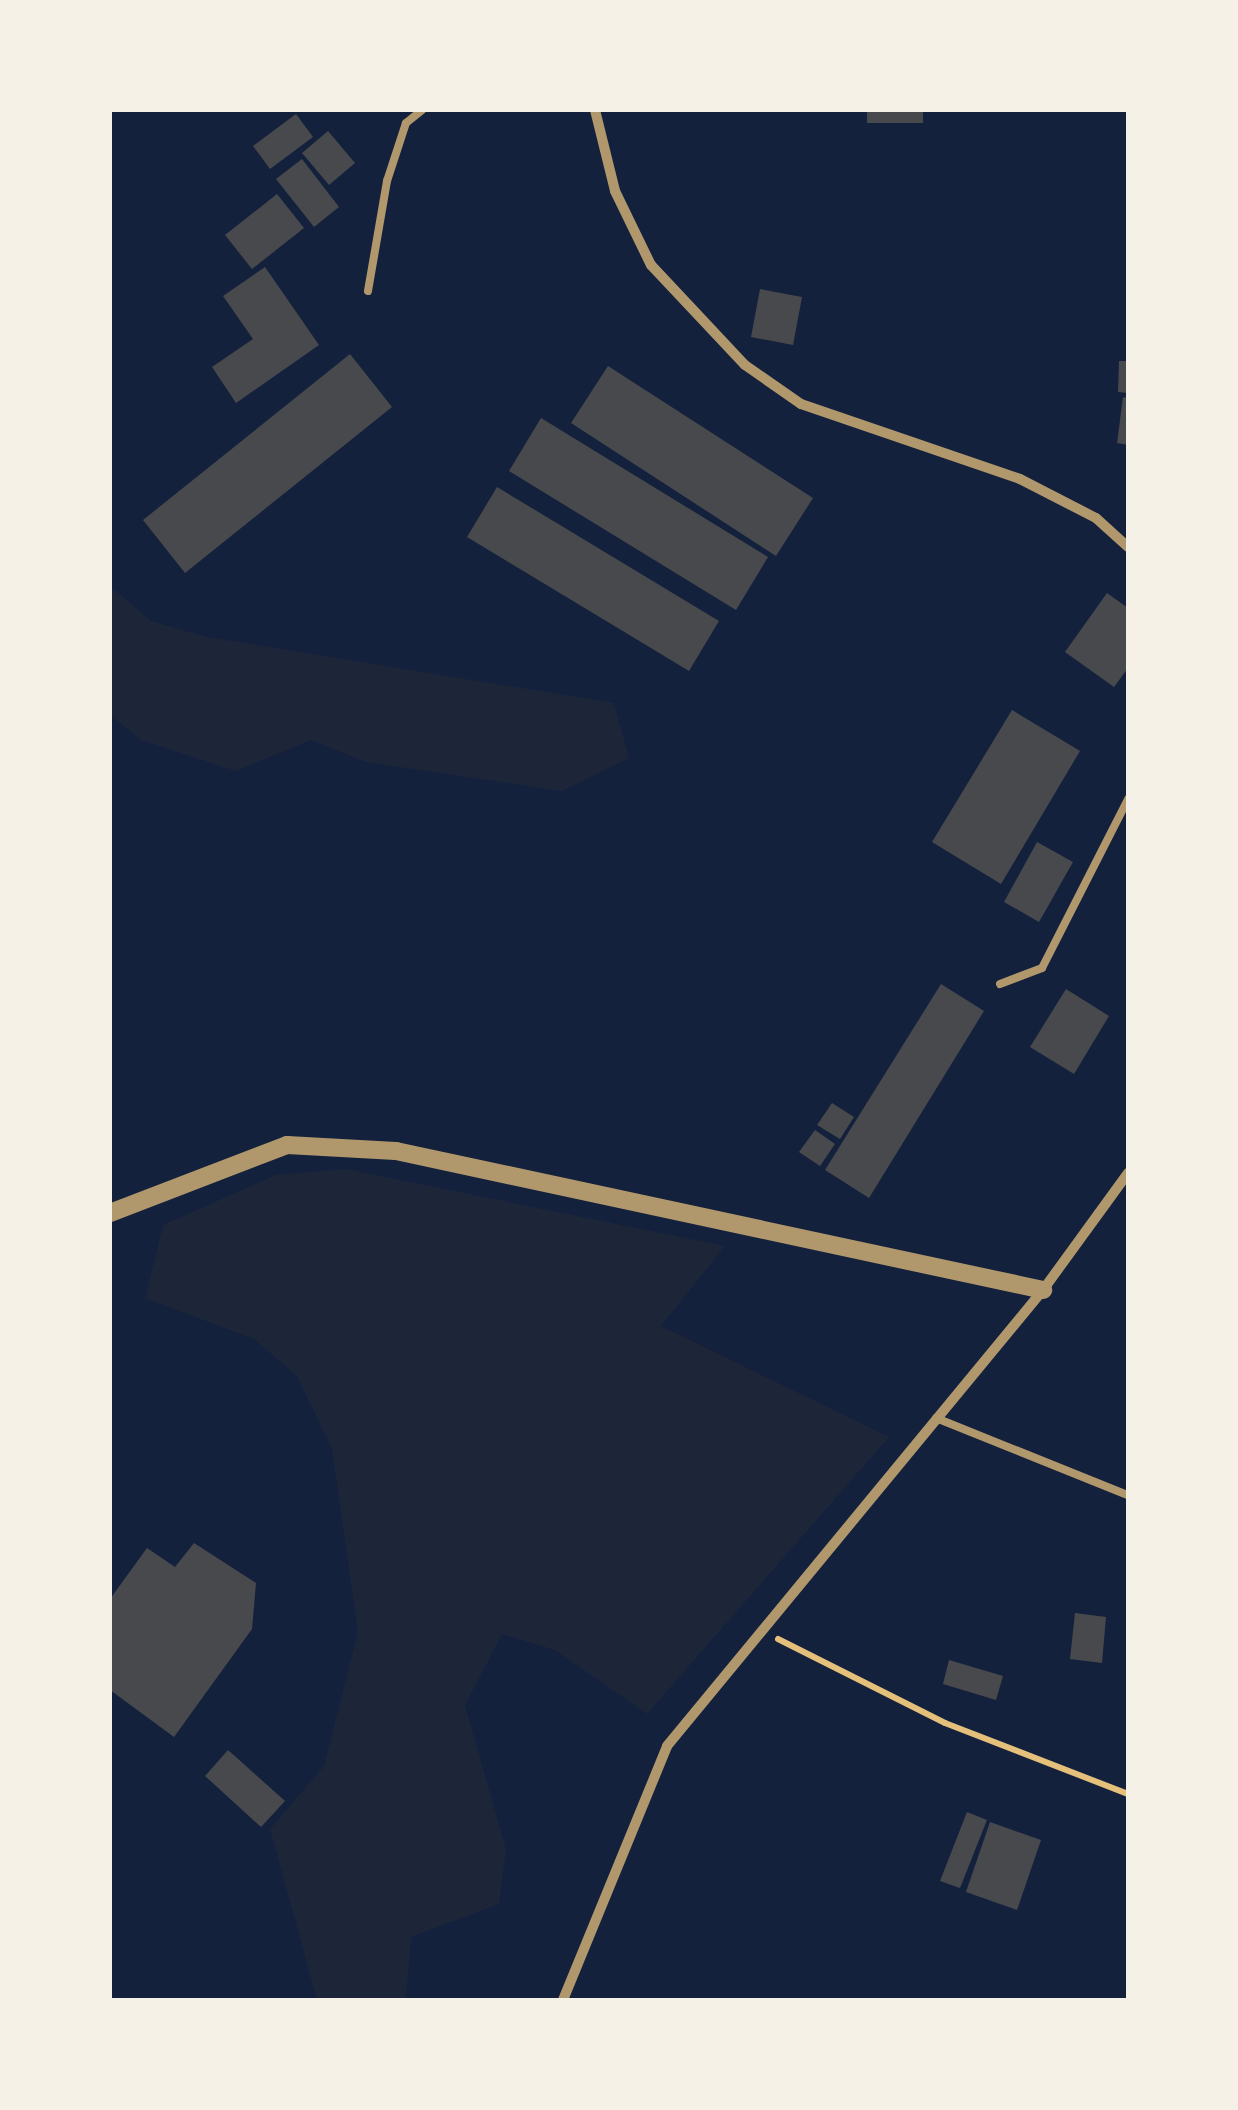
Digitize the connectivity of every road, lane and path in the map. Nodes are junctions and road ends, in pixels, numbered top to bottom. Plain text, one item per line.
1 (422, 110) edge
2 (595, 110) edge
3 (368, 291) dead end
4 (1128, 548) edge
5 (1128, 799) edge
6 (1000, 984) dead end
7 (1128, 1173) edge
8 (110, 1213) edge
9 (1043, 1290) junction
10 (936, 1418) junction
11 (1128, 1494) edge
12 (762, 1628) junction
13 (1128, 1794) edge
14 (563, 2000) edge

1 - 3 lane
2 - 4 street
5 - 6 lane
7 - 9 street
8 - 9 street
9 - 10 street
10 - 11 lane
10 - 12 street
12 - 13 path
12 - 14 street

